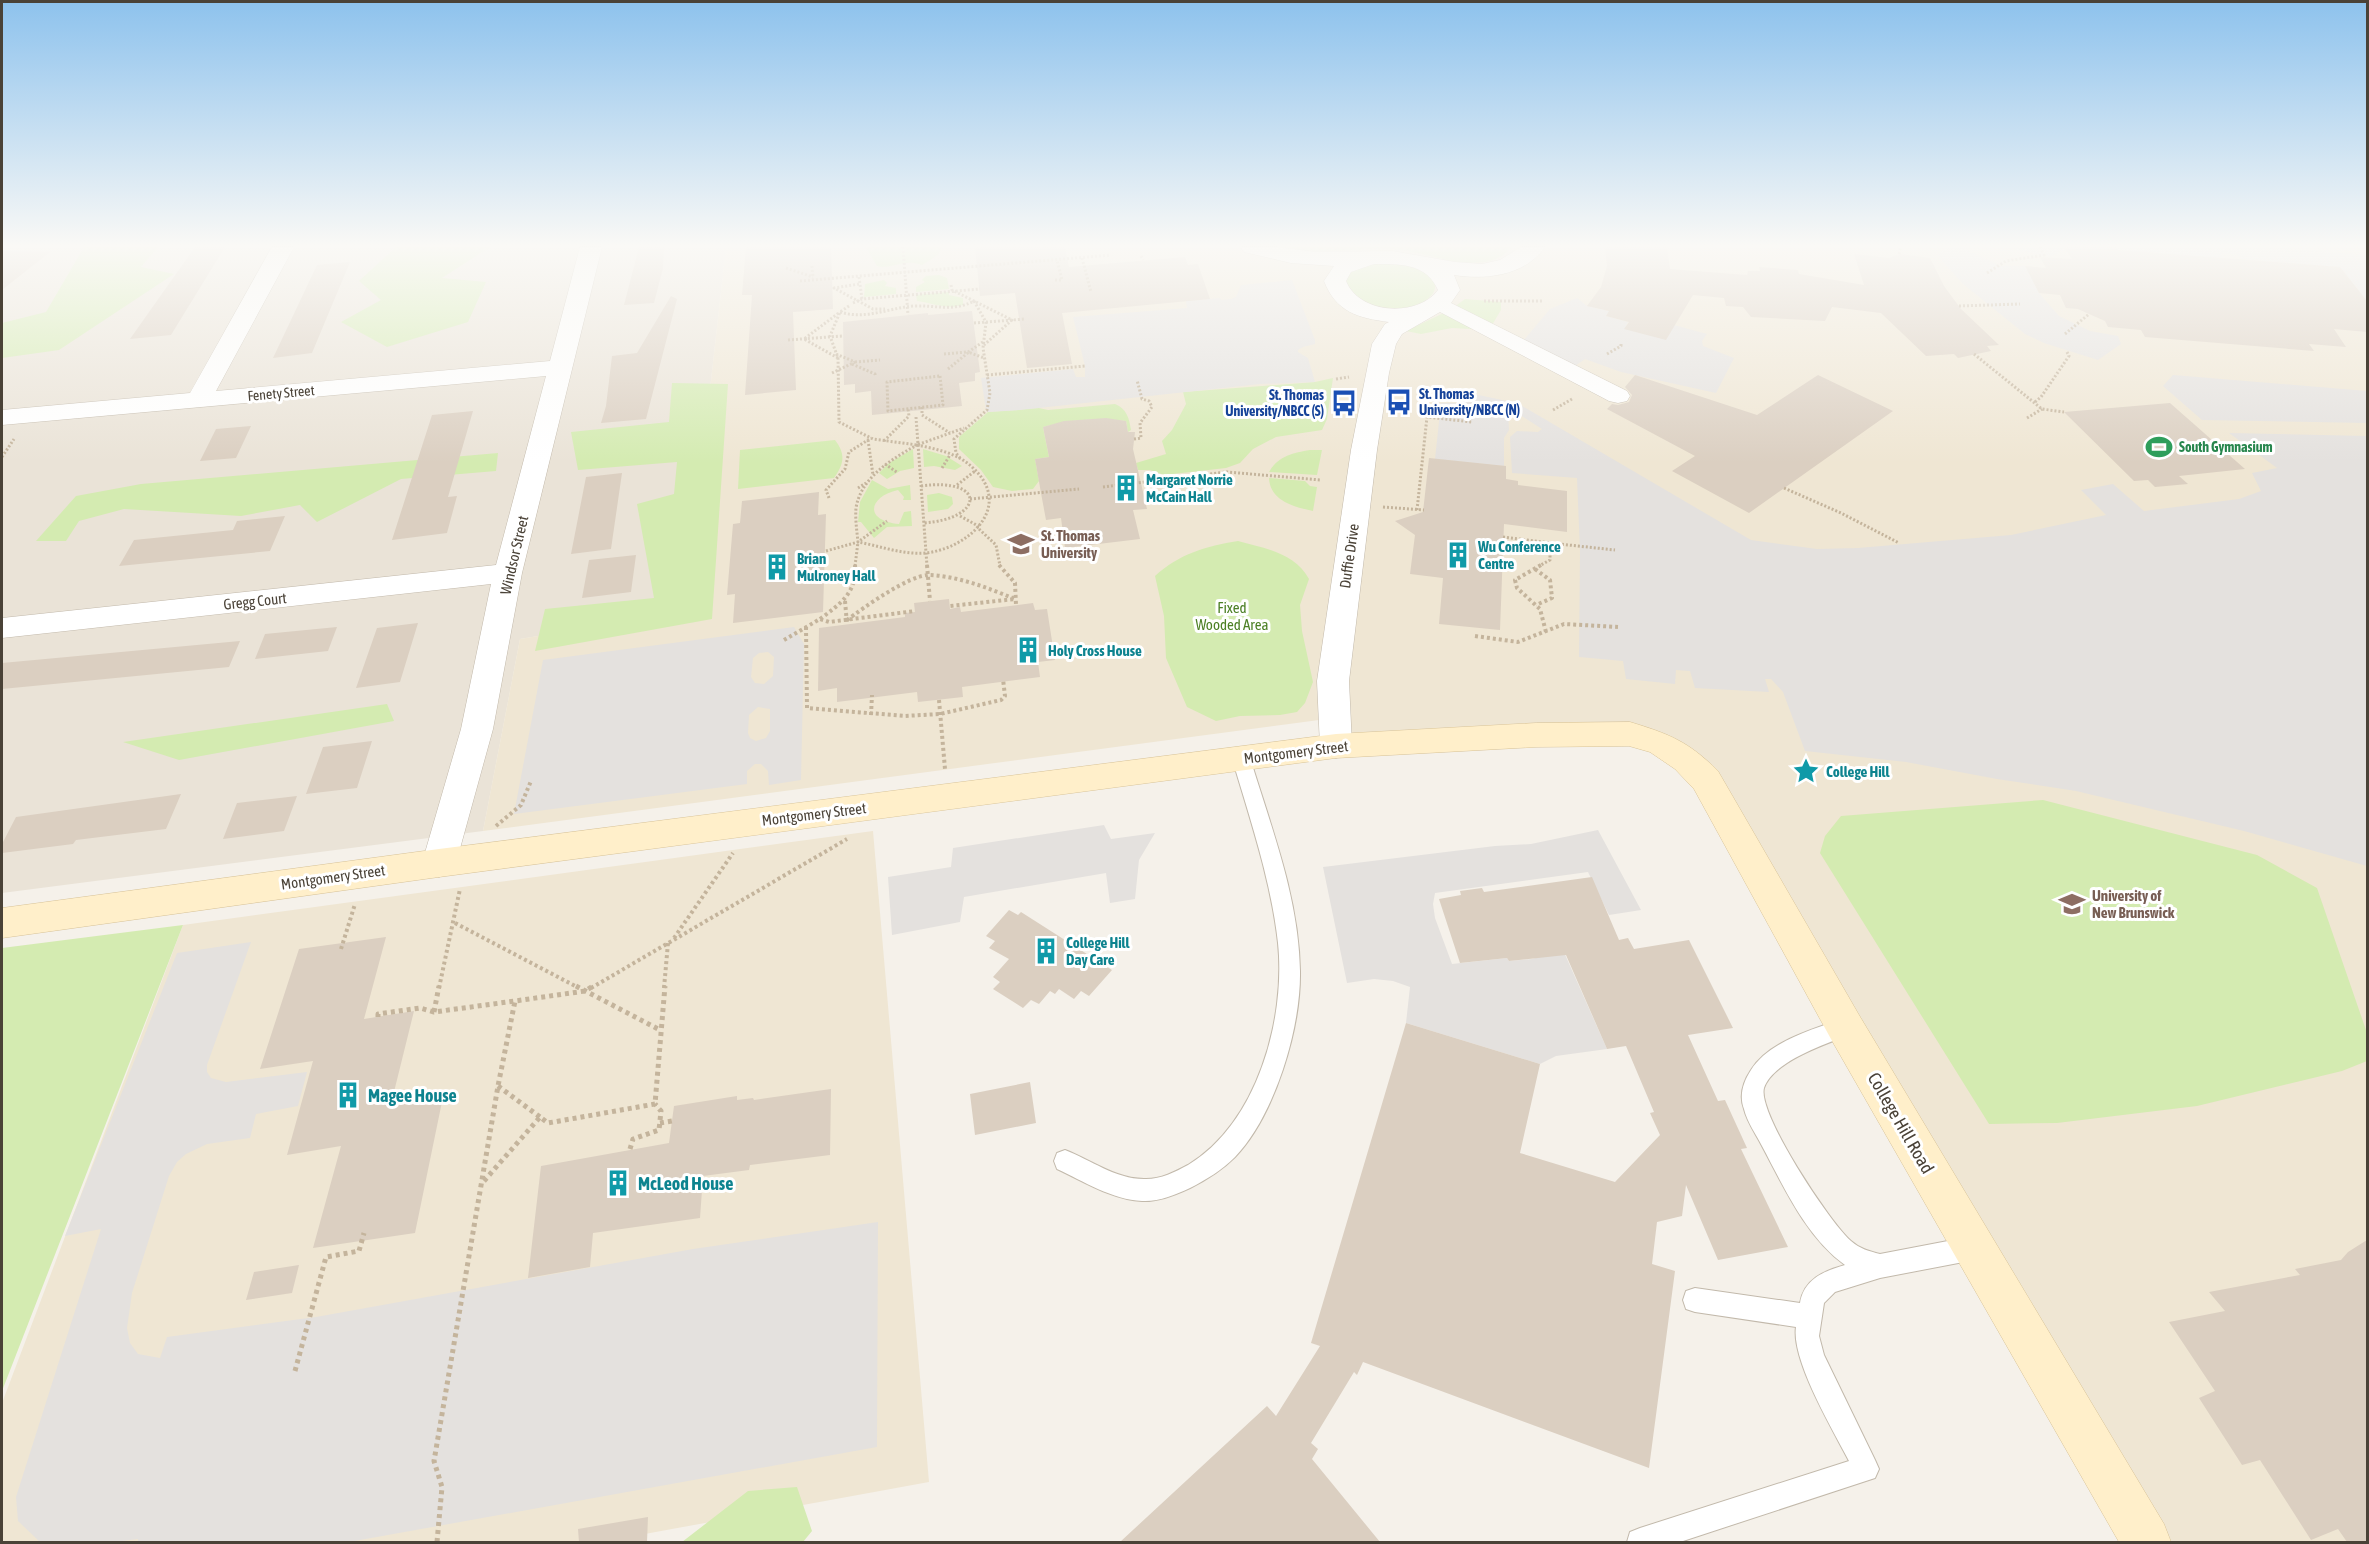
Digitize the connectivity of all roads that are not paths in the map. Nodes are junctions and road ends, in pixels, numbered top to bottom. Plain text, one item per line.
1 (244, 319) edge
2 (572, 319) edge
3 (1354, 319) edge
4 (1415, 319) edge
5 (1462, 319) edge
6 (560, 367) junction
7 (1379, 367) junction
8 (1618, 396) dead end
9 (200, 400) junction
10 (8, 428) edge
11 (508, 573) junction
12 (2, 628) edge
13 (1630, 734) joint
14 (1336, 746) junction
15 (1241, 758) junction
16 (450, 875) junction
17 (2, 923) edge
18 (1845, 1027) junction
19 (1065, 1161) dead end
20 (1974, 1248) junction
21 (1880, 1266) junction
22 (1695, 1300) dead end
23 (1808, 1316) junction
24 (1640, 1542) edge
25 (2146, 1542) edge

1 - 9 street
2 - 6 street, Windsor Street
3 - 7 street
4 - 7 street, Duffie Drive
5 - 8 street
6 - 9 street, Fenety Street
6 - 11 street, Windsor Street
7 - 14 street, Duffie Drive
9 - 10 street, Fenety Street
11 - 12 street, Gregg Court
11 - 16 street, Windsor Street
13 - 14 street, Montgomery Street
13 - 18 street, College Hill Road
14 - 15 street, Montgomery Street
15 - 16 street, Montgomery Street
15 - 19 lane
16 - 17 street, Montgomery Street
18 - 20 street, College Hill Road
18 - 21 lane
20 - 21 lane
20 - 25 street, College Hill Road
21 - 23 lane
22 - 23 lane
23 - 24 lane

